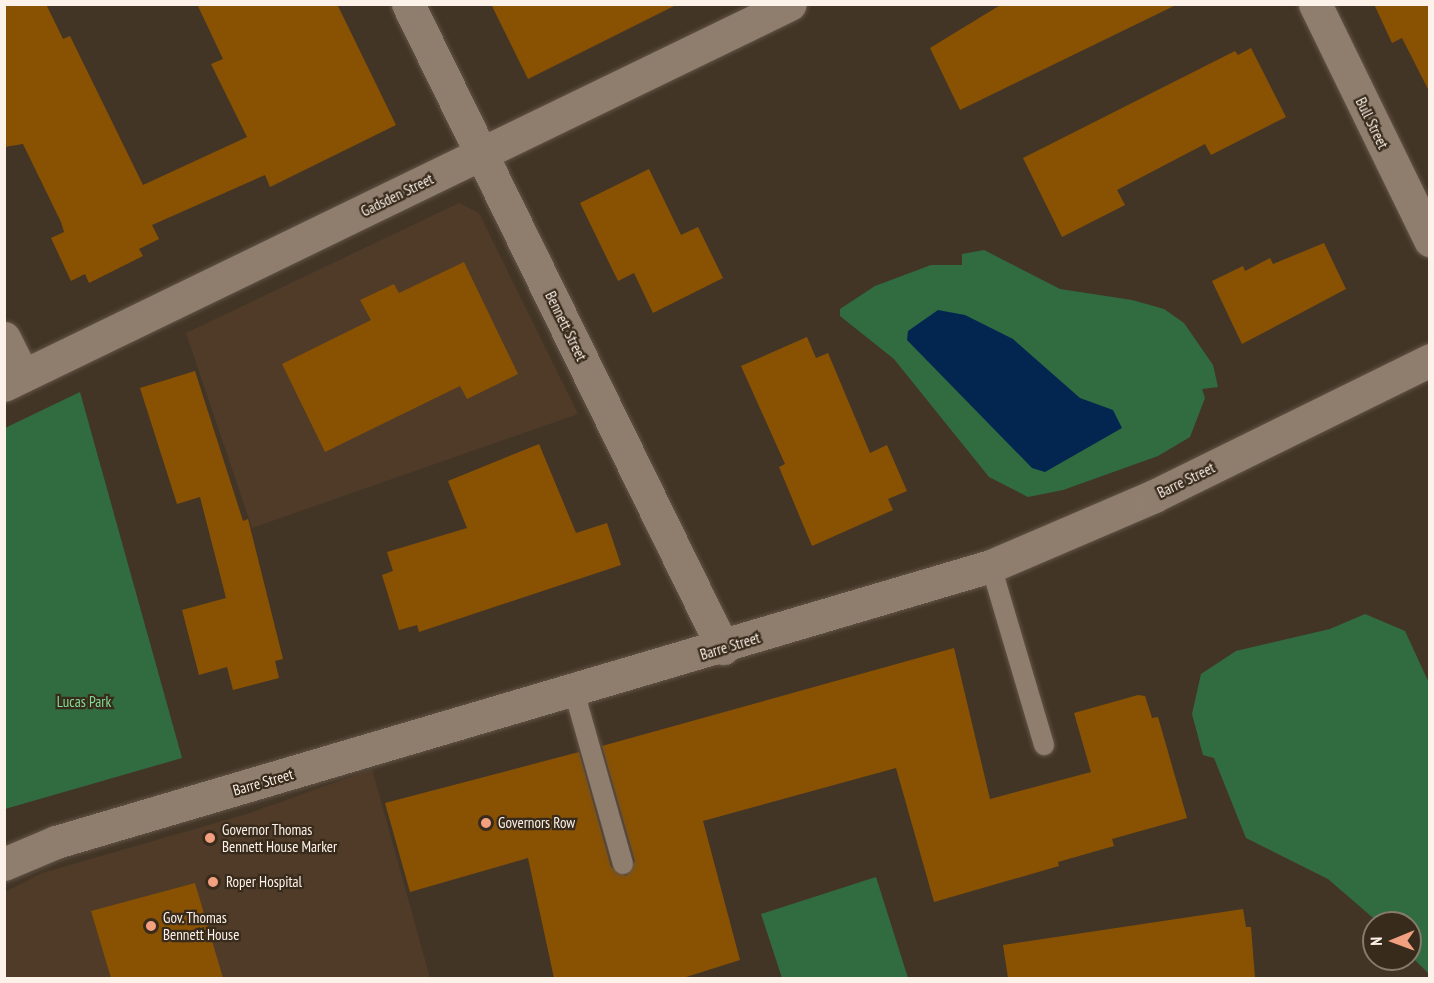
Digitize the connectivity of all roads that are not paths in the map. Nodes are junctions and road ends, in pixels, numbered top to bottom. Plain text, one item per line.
1 (408, 4) edge
2 (790, 4) edge
3 (1315, 4) edge
4 (481, 154) junction
5 (1430, 240) edge
6 (4, 338) edge
7 (1430, 360) edge
8 (14, 380) edge
9 (991, 566) junction
10 (723, 648) junction
11 (574, 691) junction
12 (1044, 745) dead end
13 (4, 864) edge
14 (623, 864) dead end

1 - 4 street, Bennett Street
2 - 4 street, Gadsden Street
3 - 5 street, Bull Street
4 - 8 street, Gadsden Street
4 - 10 street, Bennett Street
6 - 8 street
7 - 9 street, Barre Street
9 - 10 street, Barre Street
9 - 12 lane
10 - 11 street, Barre Street
11 - 13 street, Barre Street
11 - 14 lane

